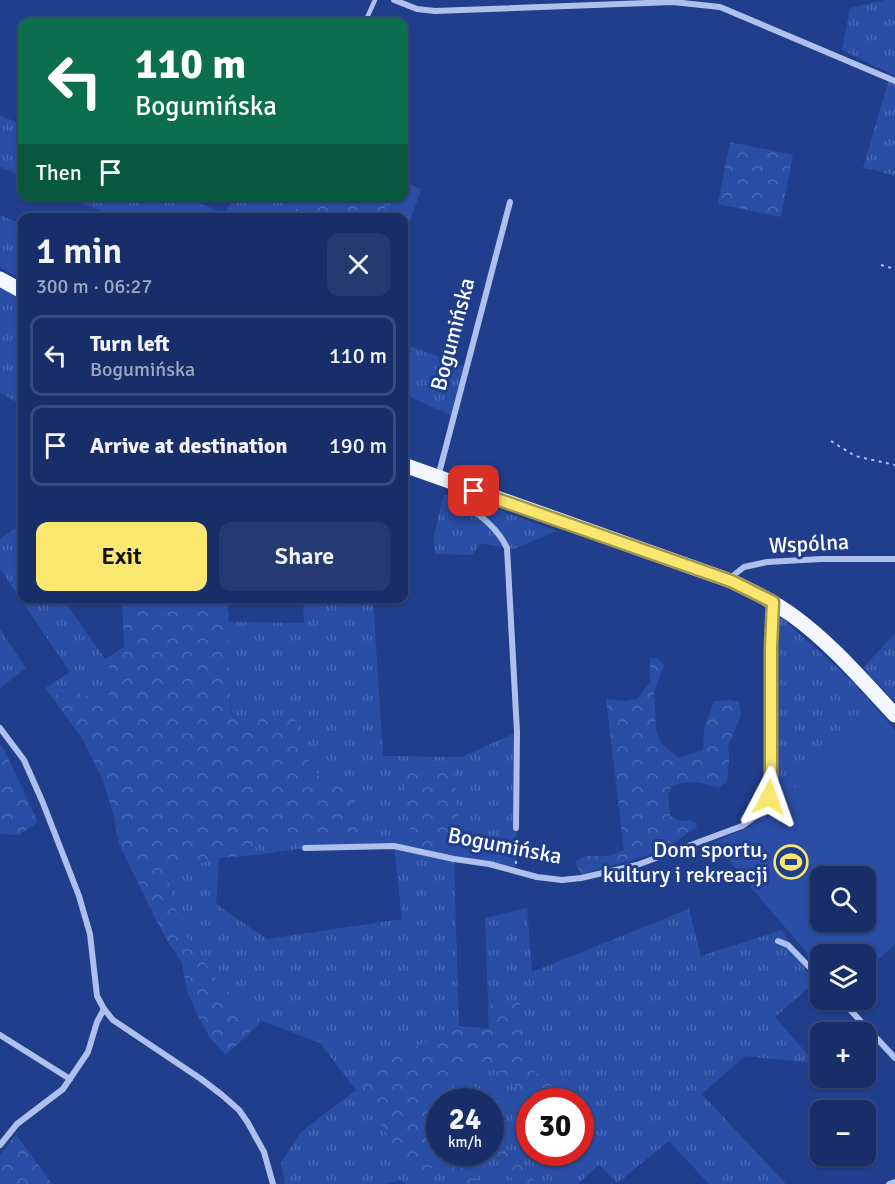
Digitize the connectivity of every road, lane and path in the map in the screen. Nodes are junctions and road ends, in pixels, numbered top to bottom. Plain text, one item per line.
1 (375, 0) edge
2 (394, 0) edge
3 (366, 18) edge
4 (895, 81) edge
5 (510, 202) dead end
6 (881, 265) dead end
7 (895, 268) edge
8 (0, 279) edge
9 (18, 289) edge
10 (831, 441) dead end
11 (895, 465) edge
12 (408, 466) edge
13 (438, 477) junction
14 (454, 484) junction
15 (895, 559) edge
16 (731, 581) junction
17 (773, 602) junction
18 (895, 715) edge
19 (0, 728) edge
20 (516, 828) joint
21 (305, 848) dead end
22 (516, 871) junction
23 (778, 941) dead end
24 (810, 968) edge
25 (104, 1010) junction
26 (850, 1010) edge
27 (0, 1035) edge
28 (895, 1058) edge
29 (70, 1078) junction
30 (0, 1145) edge
31 (895, 1182) edge
32 (273, 1184) edge
33 (889, 1184) edge

1 - 3 lane
2 - 4 street
5 - 13 street, Bogumińska
6 - 7 path
8 - 9 main road
10 - 11 path
12 - 13 main road
13 - 14 main road
14 - 16 main road
14 - 20 street, Bogumińska
15 - 16 street, Wspólna
16 - 17 main road
17 - 18 main road
17 - 22 street, Bogumińska
19 - 25 street
20 - 22 path
21 - 22 street, Bogumińska
23 - 24 street
25 - 29 street
25 - 32 street
26 - 28 street
27 - 29 street
29 - 30 street
31 - 33 street

